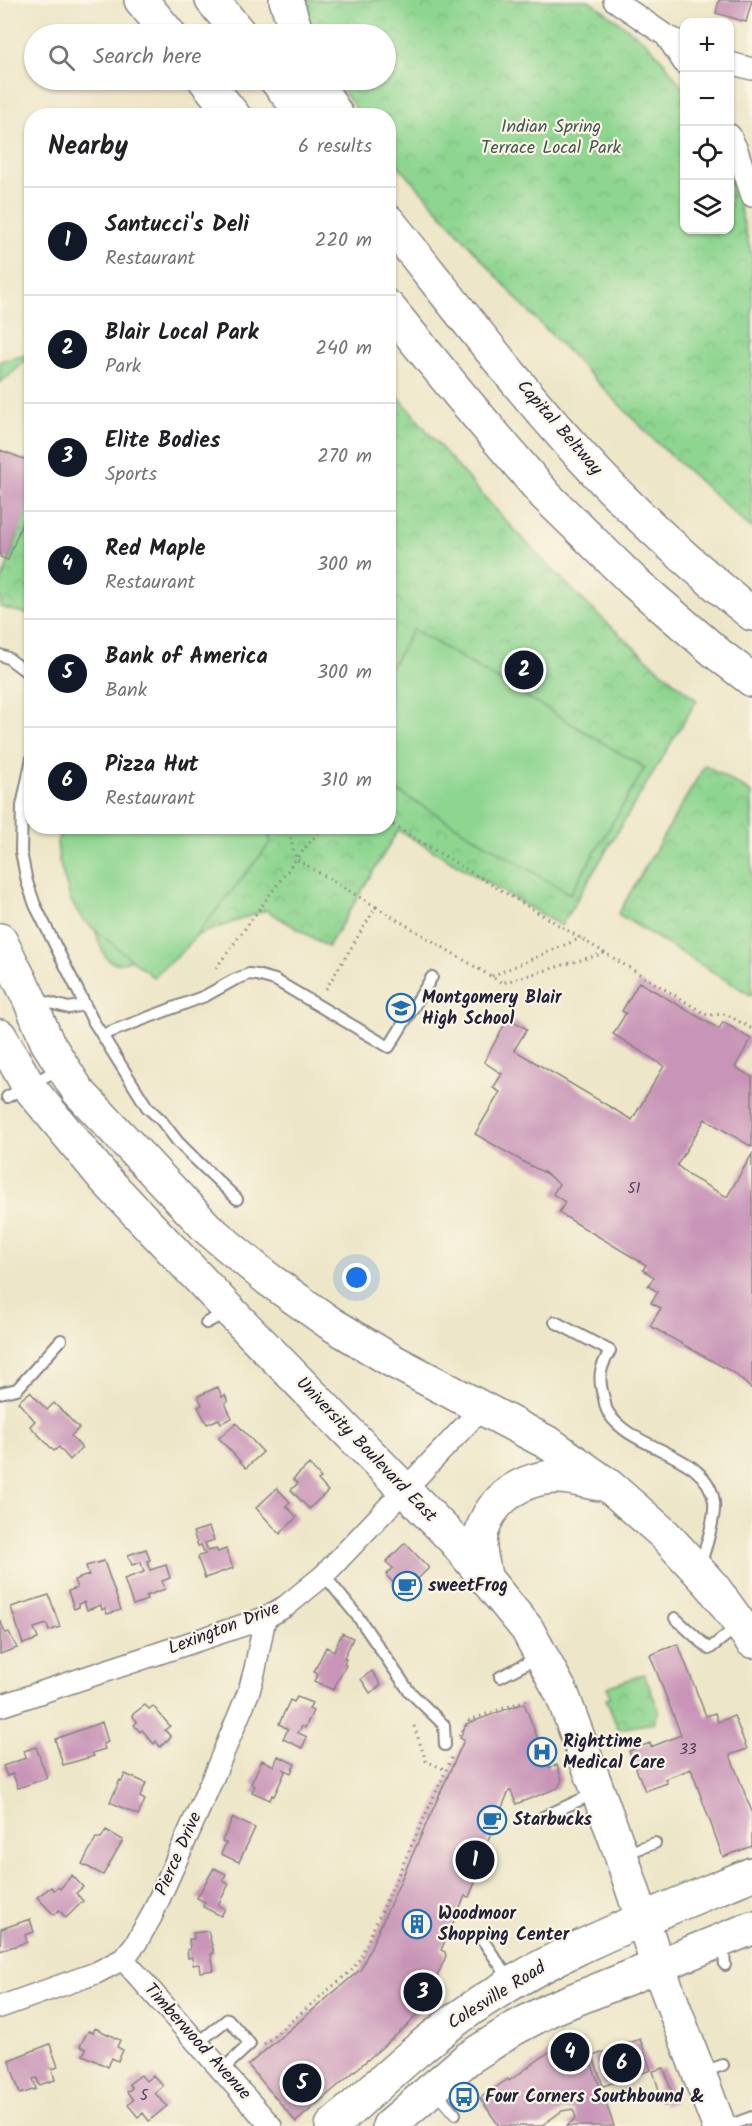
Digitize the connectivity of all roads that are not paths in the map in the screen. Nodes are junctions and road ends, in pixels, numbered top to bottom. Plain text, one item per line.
1 (141, 0) edge
2 (212, 0) edge
3 (286, 0) edge
4 (614, 0) edge
5 (161, 24) edge
6 (232, 24) edge
7 (294, 24) edge
8 (675, 40) edge
9 (734, 64) edge
10 (752, 69) edge
11 (213, 90) edge
12 (284, 90) edge
13 (321, 90) edge
14 (228, 108) edge
15 (298, 108) edge
16 (332, 108) edge
17 (734, 144) edge
18 (752, 196) edge
19 (396, 208) edge
20 (396, 231) edge
21 (396, 316) edge
22 (502, 364) junction
23 (752, 614) edge
24 (0, 655) edge
25 (24, 670) edge
26 (752, 680) edge
27 (24, 797) edge
28 (0, 940) edge
29 (432, 977) dead end
30 (29, 998) junction
31 (84, 1005) junction
32 (102, 1035) junction
33 (0, 1036) edge
34 (63, 1067) junction
35 (18, 1092) junction
36 (237, 1199) dead end
37 (555, 1322) dead end
38 (61, 1341) dead end
39 (0, 1393) edge
40 (482, 1408) junction
41 (609, 1486) junction
42 (404, 1490) junction
43 (719, 1520) dead end
44 (709, 1538) junction
45 (698, 1571) junction
46 (324, 1575) junction
47 (485, 1576) junction
48 (265, 1617) junction
49 (675, 1618) dead end
50 (746, 1633) edge
51 (542, 1656) junction
52 (500, 1677) dead end
53 (0, 1706) edge
54 (452, 1747) road end
55 (598, 1792) junction
56 (543, 1817) dead end
57 (655, 1843) dead end
58 (621, 1855) junction
59 (752, 1874) edge
60 (643, 1920) junction
61 (752, 1929) edge
62 (482, 1939) dead end
63 (123, 1959) junction
64 (658, 1966) junction
65 (512, 1983) junction
66 (0, 2007) edge
67 (198, 2043) junction
68 (222, 2070) junction
69 (433, 2087) junction
70 (455, 2114) dead end
71 (752, 2117) edge
72 (397, 2123) edge
73 (271, 2126) edge
74 (332, 2126) edge
75 (719, 2126) edge
76 (728, 2126) edge

1 - 5 main road
2 - 6 main road
3 - 7 main road
4 - 8 street
9 - 10 street
11 - 14 main road
12 - 15 main road
13 - 16 main road
17 - 18 street
19 - 22 main road
20 - 22 main road, Capital Beltway
21 - 26 main road
22 - 23 main road, Capital Beltway
24 - 25 lane
27 - 31 lane
28 - 30 main road
29 - 32 lane
30 - 31 lane
30 - 34 main road
31 - 32 lane
32 - 36 lane
33 - 35 main road, University Boulevard East
34 - 35 lane
34 - 40 main road
35 - 42 main road, University Boulevard East
37 - 44 lane
38 - 39 lane
40 - 41 main road
40 - 42 street, Lexington Drive
41 - 45 main road
41 - 47 main road
42 - 46 street, Lexington Drive
42 - 47 main road, University Boulevard East
43 - 44 lane
44 - 45 lane
45 - 50 main road
46 - 48 street, Lexington Drive
46 - 54 lane
47 - 51 main road, University Boulevard East
48 - 53 street, Lexington Drive
48 - 63 street, Pierce Drive
49 - 50 lane
51 - 52 lane
51 - 55 main road, University Boulevard East
55 - 56 lane
55 - 58 main road, University Boulevard East
57 - 58 lane
58 - 60 main road, University Boulevard East
59 - 60 main road, Colesville Road
60 - 64 main road, University Boulevard East
60 - 65 main road, Colesville Road
61 - 64 main road, Colesville Road
62 - 65 lane
63 - 66 street, Pierce Drive
63 - 67 street, Timberwood Avenue
64 - 69 main road, Colesville Road
64 - 75 main road, University Boulevard East
65 - 74 main road, Colesville Road
67 - 68 street, Timberwood Avenue
67 - 68 lane
68 - 73 street, Timberwood Avenue
69 - 70 lane
69 - 72 main road, Colesville Road
71 - 76 lane

